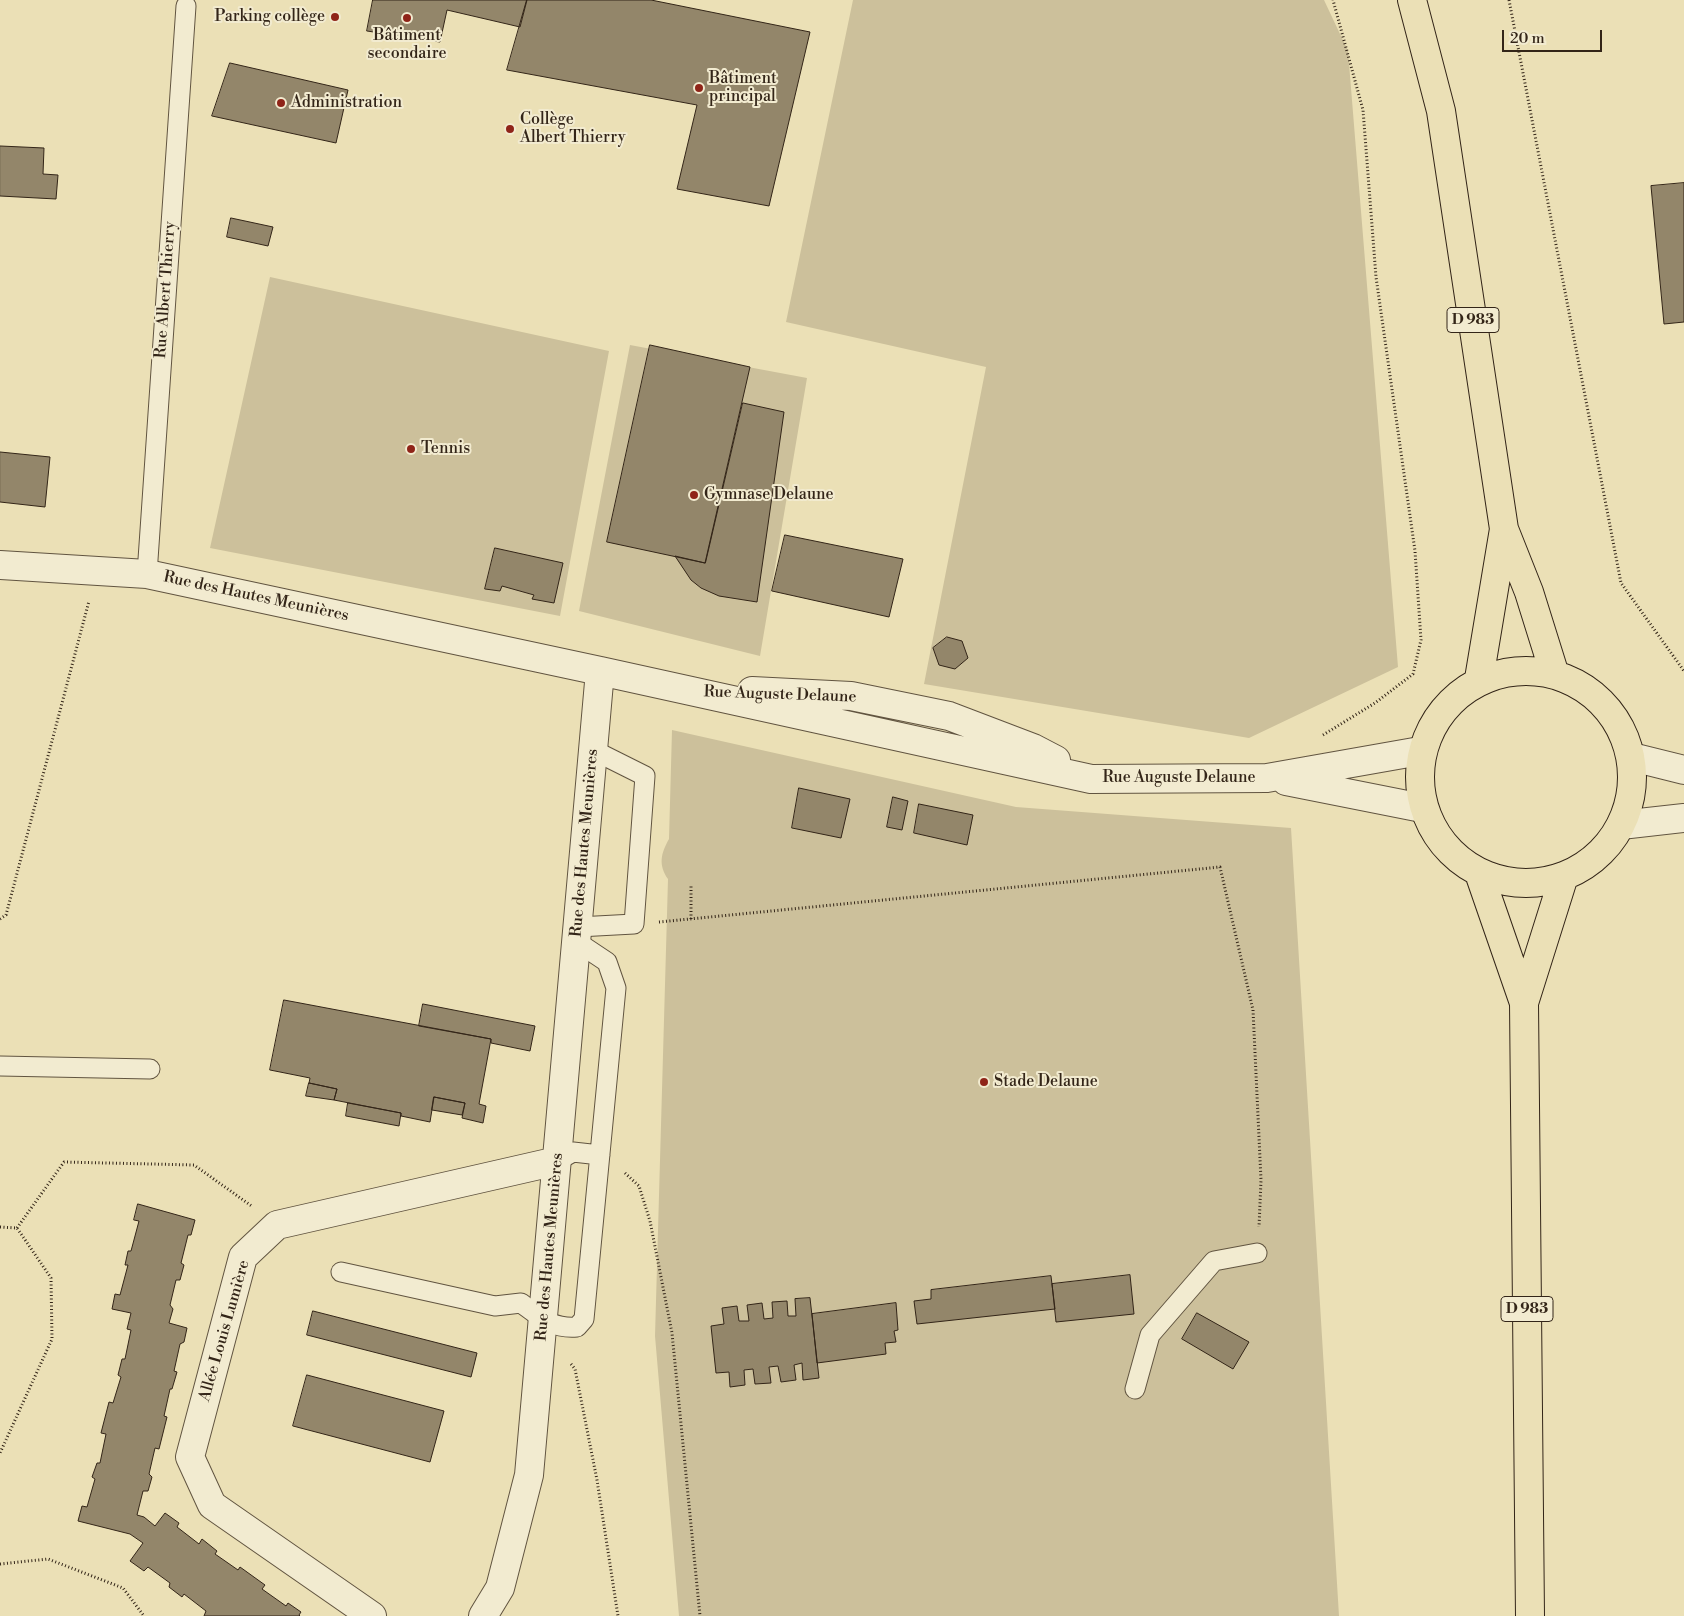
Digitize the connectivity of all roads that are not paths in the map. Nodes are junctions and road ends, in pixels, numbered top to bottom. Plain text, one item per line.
1 (1412, 0) edge
2 (186, 6) dead end
3 (1504, 529) junction
4 (0, 565) edge
5 (147, 574) junction
6 (600, 671) junction
7 (1554, 672) junction
8 (1480, 678) junction
9 (593, 750) junction
10 (1420, 751) junction
11 (1632, 757) junction
12 (1684, 770) edge
13 (1267, 778) junction
14 (1422, 808) junction
15 (1684, 818) edge
16 (1621, 825) junction
17 (1478, 873) junction
18 (1564, 876) junction
19 (577, 934) junction
20 (1524, 1003) junction
21 (0, 1066) edge
22 (150, 1069) dead end
23 (600, 1155) junction
24 (557, 1161) junction
25 (1257, 1253) road end
26 (341, 1272) dead end
27 (543, 1319) junction
28 (1135, 1389) dead end
29 (372, 1616) edge
30 (483, 1616) edge
31 (1530, 1616) edge

1 - 3 main road, D 983
2 - 5 lane, Rue Albert Thierry
3 - 7 main road, D 983
3 - 8 main road, D 983
4 - 5 street, Rue des Hautes Meunières
5 - 6 street, Rue des Hautes Meunières
6 - 9 street, Rue des Hautes Meunières
6 - 13 street, Rue Auguste Delaune
7 - 8 main road
7 - 11 main road
8 - 10 main road
9 - 19 street, Rue des Hautes Meunières
9 - 19 lane
10 - 13 street, Rue Auguste Delaune
10 - 14 main road
11 - 12 street
11 - 16 main road
13 - 14 street, Rue Auguste Delaune
14 - 17 main road
15 - 16 street
16 - 18 main road
17 - 18 main road
17 - 20 main road, D 983
18 - 20 main road, D 983
19 - 23 lane
19 - 24 street, Rue des Hautes Meunières
20 - 31 main road, D 983
21 - 22 lane
23 - 24 lane
23 - 27 lane
24 - 27 street, Rue des Hautes Meunières
24 - 29 street, Allée Louis Lumière
25 - 28 lane
26 - 27 lane
27 - 30 street, Rue des Hautes Meunières

